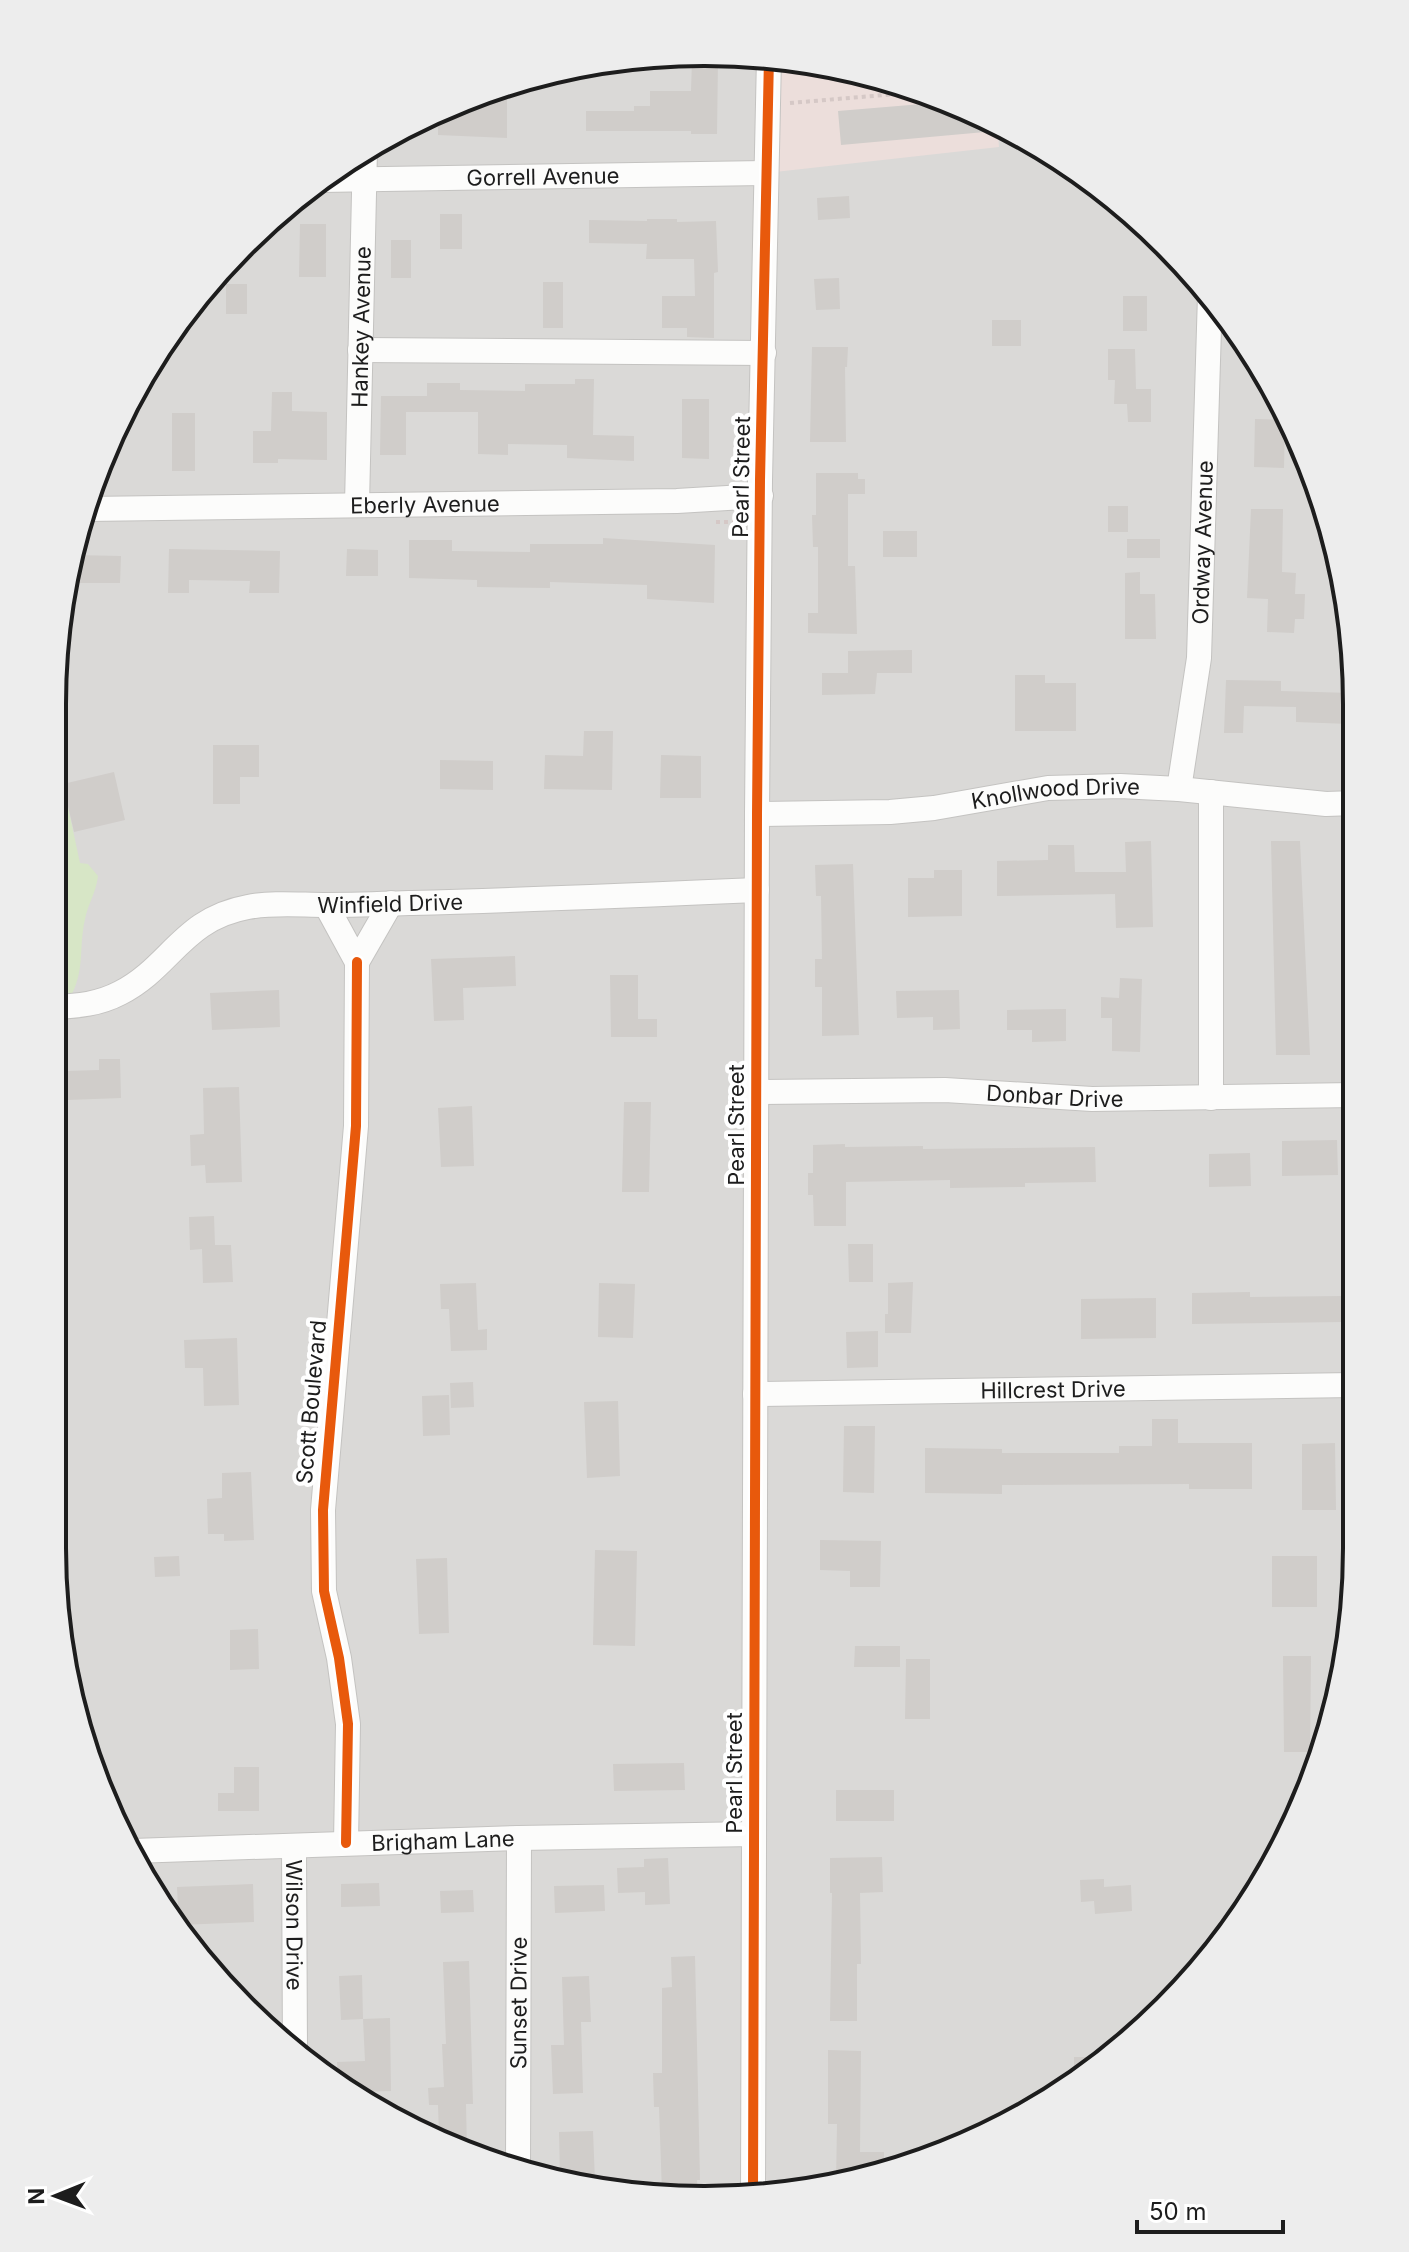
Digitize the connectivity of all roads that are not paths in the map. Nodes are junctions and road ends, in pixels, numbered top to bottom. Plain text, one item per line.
1 (769, 69) edge
2 (365, 165) edge
3 (766, 173) junction
4 (342, 180) edge
5 (365, 180) junction
6 (1213, 319) edge
7 (360, 350) junction
8 (764, 353) junction
9 (761, 496) junction
10 (357, 505) junction
11 (97, 509) edge
12 (1179, 789) junction
13 (1211, 792) junction
14 (1343, 803) edge
15 (757, 814) junction
16 (757, 890) junction
17 (391, 903) junction
18 (326, 905) junction
19 (357, 962) junction
20 (66, 1006) edge
21 (755, 1092) junction
22 (1343, 1095) edge
23 (1211, 1098) junction
24 (1343, 1385) edge
25 (755, 1394) junction
26 (754, 1834) junction
27 (519, 1838) junction
28 (346, 1843) junction
29 (294, 1847) junction
30 (143, 1851) edge
31 (295, 2037) edge
32 (518, 2158) edge
33 (753, 2184) edge

1 - 3 street, Pearl Street
2 - 5 street, Hankey Avenue
3 - 5 street, Gorrell Avenue
3 - 8 street, Pearl Street
4 - 5 street, Gorrell Avenue
5 - 7 street, Hankey Avenue
6 - 12 street, Ordway Avenue
7 - 8 street
7 - 10 street, Hankey Avenue
8 - 9 street, Pearl Street
9 - 10 street, Eberly Avenue
9 - 15 street, Pearl Street
10 - 11 street, Eberly Avenue
12 - 13 street, Knollwood Drive
12 - 15 street, Knollwood Drive
13 - 14 street, Knollwood Drive
13 - 23 street
15 - 16 street, Pearl Street
16 - 17 street, Winfield Drive
16 - 21 street, Pearl Street
17 - 18 street, Winfield Drive
17 - 19 street, Scott Boulevard
18 - 19 street, Scott Boulevard
18 - 20 street, Winfield Drive
19 - 28 street, Scott Boulevard
21 - 23 street, Donbar Drive
21 - 25 street, Pearl Street
22 - 23 street, Donbar Drive
24 - 25 street, Hillcrest Drive
25 - 26 street, Pearl Street
26 - 27 street, Brigham Lane
26 - 33 street, Pearl Street
27 - 28 street, Brigham Lane
27 - 32 street, Sunset Drive
28 - 29 street, Brigham Lane
29 - 30 street, Brigham Lane
29 - 31 street, Wilson Drive

